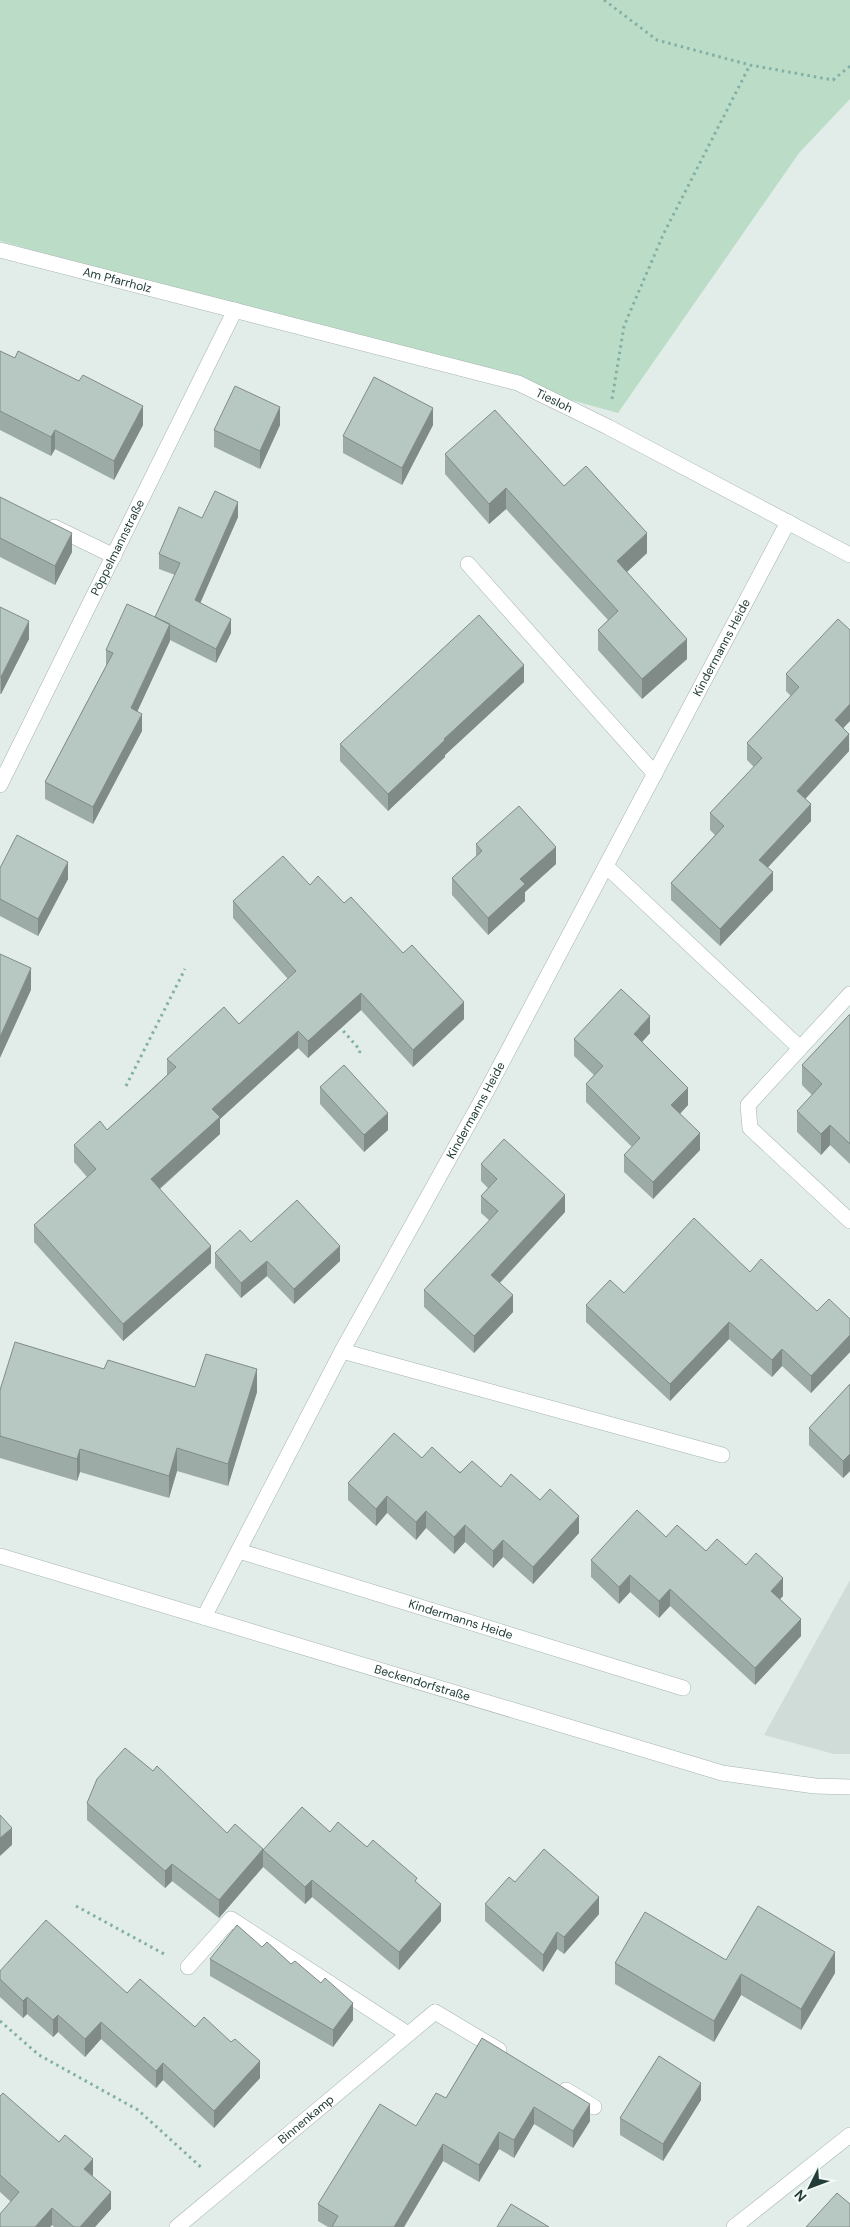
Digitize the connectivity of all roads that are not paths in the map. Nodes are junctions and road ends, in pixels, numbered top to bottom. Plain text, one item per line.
1 (0, 250) edge
2 (235, 310) junction
3 (44, 522) edge
4 (788, 522) junction
5 (850, 555) edge
6 (114, 556) junction
7 (468, 564) dead end
8 (655, 774) junction
9 (0, 785) edge
10 (606, 866) junction
11 (850, 994) edge
12 (800, 1048) junction
13 (850, 1221) edge
14 (342, 1351) junction
15 (722, 1455) dead end
16 (238, 1551) junction
17 (0, 1556) edge
18 (204, 1617) junction
19 (683, 1688) dead end
20 (850, 1787) edge
21 (188, 1967) road end
22 (408, 2034) junction
23 (510, 2057) edge
24 (552, 2082) edge
25 (594, 2107) dead end
26 (850, 2135) edge
27 (177, 2227) edge
28 (734, 2227) edge

1 - 2 street, Am Pfarrholz
2 - 4 street, Tiesloh
2 - 6 street, Pöppelmannstraße
3 - 6 street
4 - 5 street, Tiesloh
4 - 8 street, Kindermanns Heide
6 - 9 street, Pöppelmannstraße
7 - 8 street
8 - 10 street, Kindermanns Heide
10 - 12 street
10 - 14 street, Kindermanns Heide
11 - 12 street
12 - 13 street
14 - 15 street
14 - 16 street, Kindermanns Heide
16 - 18 street, Kindermanns Heide
16 - 19 street, Kindermanns Heide
17 - 18 street, Beckendorfstraße
18 - 20 street, Beckendorfstraße
21 - 22 street
22 - 23 street, Binnenkamp
22 - 27 street, Binnenkamp
24 - 25 street
26 - 28 street

